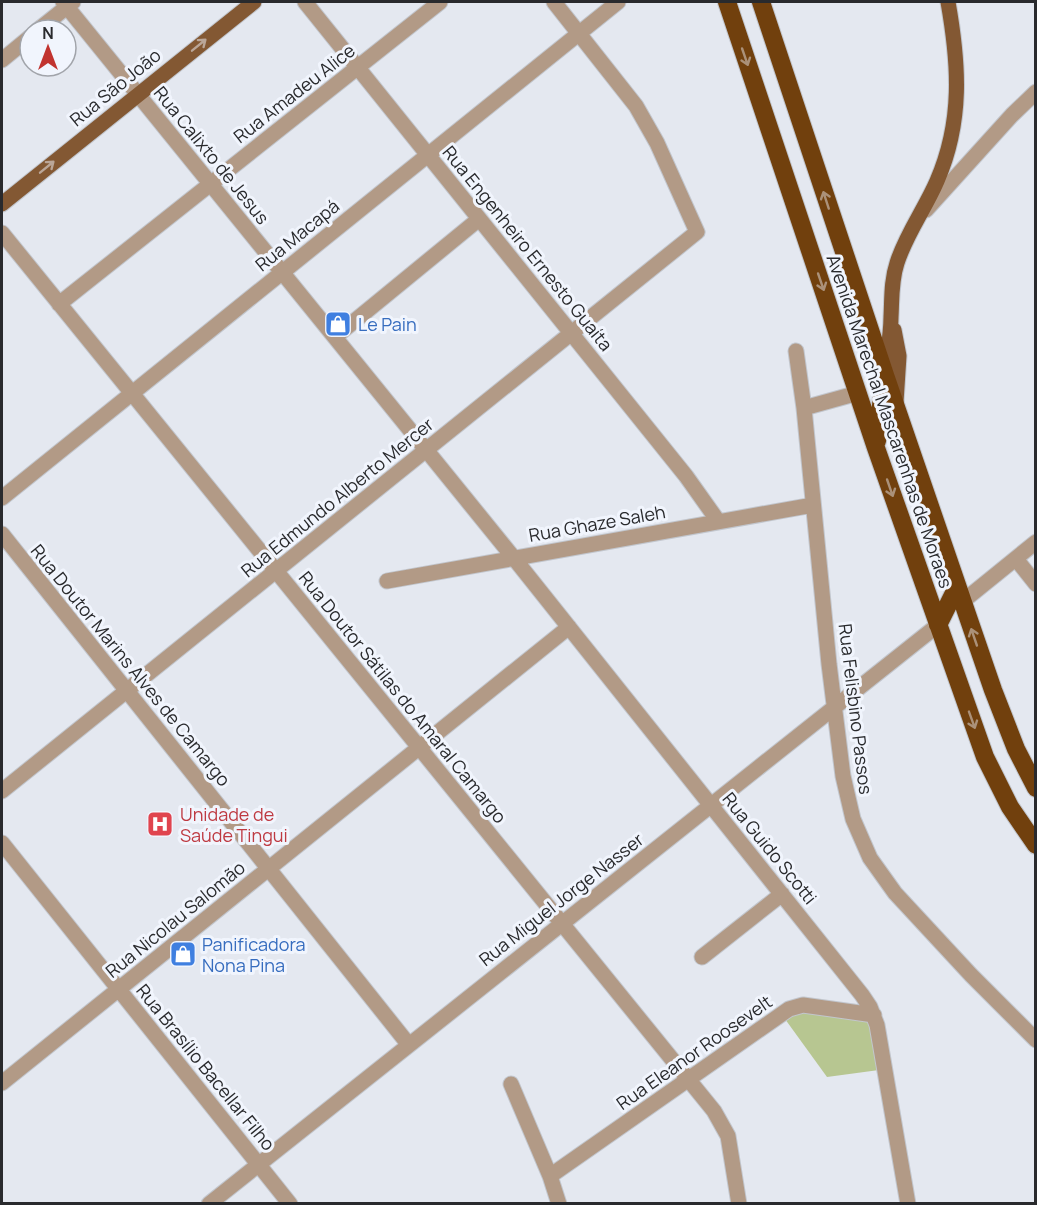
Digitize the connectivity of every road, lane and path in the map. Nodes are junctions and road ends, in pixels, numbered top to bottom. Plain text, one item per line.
1 (254, 2) edge
2 (304, 2) edge
3 (440, 2) edge
4 (554, 2) edge
5 (618, 2) edge
6 (727, 2) edge
7 (761, 2) edge
8 (948, 2) edge
9 (68, 3) edge
10 (51, 18) edge
11 (580, 32) junction
12 (18, 47) edge
13 (2, 60) edge
14 (357, 67) junction
15 (1035, 92) edge
16 (138, 94) junction
17 (428, 155) junction
18 (210, 184) junction
19 (2, 204) edge
20 (920, 217) junction
21 (479, 219) junction
22 (2, 233) edge
23 (813, 259) junction
24 (849, 267) junction
25 (282, 272) junction
26 (59, 304) junction
27 (891, 319) junction
28 (572, 333) junction
29 (335, 337) junction
30 (796, 351) dead end
31 (885, 375) junction
32 (132, 393) junction
33 (858, 393) junction
34 (895, 405) junction
35 (804, 408) junction
36 (876, 447) junction
37 (426, 450) junction
38 (2, 498) edge
39 (813, 505) junction
40 (718, 521) junction
41 (2, 534) edge
42 (1035, 542) edge
43 (513, 557) junction
44 (1016, 559) junction
45 (276, 571) junction
46 (387, 581) dead end
47 (1035, 584) edge
48 (959, 595) junction
49 (938, 625) junction
50 (569, 627) junction
51 (993, 690) junction
52 (126, 691) junction
53 (962, 692) junction
54 (835, 706) junction
55 (419, 748) junction
56 (1035, 788) edge
57 (2, 792) edge
58 (711, 805) junction
59 (2, 843) edge
60 (1035, 845) edge
61 (268, 869) junction
62 (782, 894) junction
63 (562, 924) junction
64 (702, 957) dead end
65 (118, 989) junction
66 (874, 1015) junction
67 (1035, 1040) edge
68 (409, 1045) junction
69 (688, 1079) junction
70 (2, 1083) edge
71 (511, 1084) dead end
72 (259, 1164) junction
73 (550, 1176) junction
74 (209, 1203) edge
75 (290, 1203) edge
76 (559, 1203) edge
77 (739, 1203) edge
78 (908, 1203) edge

16 -> 1 main road, Rua São João
2 - 14 street, Rua Engenheiro Ernesto Guaíta
3 - 14 street, Rua Amadeu Alice
4 - 11 street
5 - 11 street, Rua Macapá
6 -> 23 highway, Avenida Marechal Mascarenhas de Moraes
24 -> 7 highway, Avenida Marechal Mascarenhas de Moraes
8 - 20 main road
9 - 10 street
9 - 16 street, Rua Calixto de Jesus
11 - 17 street, Rua Macapá
11 - 28 street, Rua Edmundo Alberto Mercer
12 - 13 street
14 - 17 street, Rua Engenheiro Ernesto Guaíta
14 - 18 street, Rua Amadeu Alice
15 - 20 street
16 - 18 street, Rua Calixto de Jesus
19 -> 16 main road, Rua São João
17 - 21 street, Rua Engenheiro Ernesto Guaíta
17 - 25 street, Rua Macapá
18 - 25 street, Rua Calixto de Jesus
18 - 26 street, Rua Amadeu Alice
20 - 27 main road
21 - 28 street, Rua Engenheiro Ernesto Guaíta
21 - 29 street
22 - 26 street, Rua Doutor Sátilas do Amaral Camargo
23 - 24 highway
23 -> 33 highway, Avenida Marechal Mascarenhas de Moraes
24 - 31 highway, Avenida Marechal Mascarenhas de Moraes
25 - 29 street, Rua Calixto de Jesus
25 - 32 street, Rua Macapá
26 - 32 street, Rua Doutor Sátilas do Amaral Camargo
27 - 31 main road
27 - 34 main road
28 - 37 street, Rua Edmundo Alberto Mercer
28 - 40 street, Rua Engenheiro Ernesto Guaíta
29 - 37 street, Rua Calixto de Jesus
30 - 35 street, Rua Felisbino Passos
31 - 34 highway, Avenida Marechal Mascarenhas de Moraes
31 - 36 highway
32 - 38 street, Rua Macapá
32 - 45 street, Rua Doutor Sátilas do Amaral Camargo
33 - 35 street
33 - 36 highway, Avenida Marechal Mascarenhas de Moraes
34 - 48 highway, Avenida Marechal Mascarenhas de Moraes
35 - 39 street, Rua Felisbino Passos
36 -> 49 highway, Avenida Marechal Mascarenhas de Moraes
37 - 43 street, Rua Calixto de Jesus
37 - 45 street, Rua Edmundo Alberto Mercer
39 - 40 street, Rua Ghaze Saleh
39 - 54 street, Rua Felisbino Passos
40 - 43 street, Rua Ghaze Saleh
41 - 52 street, Rua Doutor Marins Alves de Camargo
42 - 44 street
43 - 46 street, Rua Ghaze Saleh
43 - 50 street, Rua Guido Scotti
44 - 47 street
44 - 48 street
45 - 52 street, Rua Edmundo Alberto Mercer
45 - 55 street, Rua Doutor Sátilas do Amaral Camargo
48 - 49 highway
51 -> 48 highway, Avenida Marechal Mascarenhas de Moraes
49 - 53 highway, Avenida Marechal Mascarenhas de Moraes
49 - 54 street, Rua Miguel Jorge Nasser
50 - 55 street, Rua Nicolau Salomão
50 - 58 street, Rua Guido Scotti
51 - 53 highway
51 - 56 highway, Avenida Marechal Mascarenhas de Moraes
52 - 57 street, Rua Edmundo Alberto Mercer
52 - 61 street, Rua Doutor Marins Alves de Camargo
53 -> 60 highway, Avenida Marechal Mascarenhas de Moraes
54 - 58 street, Rua Miguel Jorge Nasser
54 - 67 street, Rua Felisbino Passos
55 - 61 street, Rua Nicolau Salomão
55 - 63 street, Rua Doutor Sátilas do Amaral Camargo
58 - 62 street, Rua Guido Scotti
58 - 63 street, Rua Miguel Jorge Nasser
59 - 65 street, Rua Brasílio Bacellar Filho
61 - 65 street, Rua Nicolau Salomão
61 - 68 street, Rua Doutor Marins Alves de Camargo
62 - 64 street
62 - 66 street, Rua Guido Scotti
63 - 68 street, Rua Miguel Jorge Nasser
63 - 69 street, Rua Doutor Sátilas do Amaral Camargo
65 - 70 street, Rua Nicolau Salomão
65 - 72 street, Rua Brasílio Bacellar Filho
66 - 69 street, Rua Eleanor Roosevelt
66 - 78 street, Rua Guido Scotti
68 - 72 street, Rua Miguel Jorge Nasser
69 - 73 street, Rua Eleanor Roosevelt
69 - 77 street, Rua Doutor Sátilas do Amaral Camargo
71 - 73 street
72 - 74 street, Rua Miguel Jorge Nasser
72 - 75 street, Rua Brasílio Bacellar Filho
73 - 76 street

